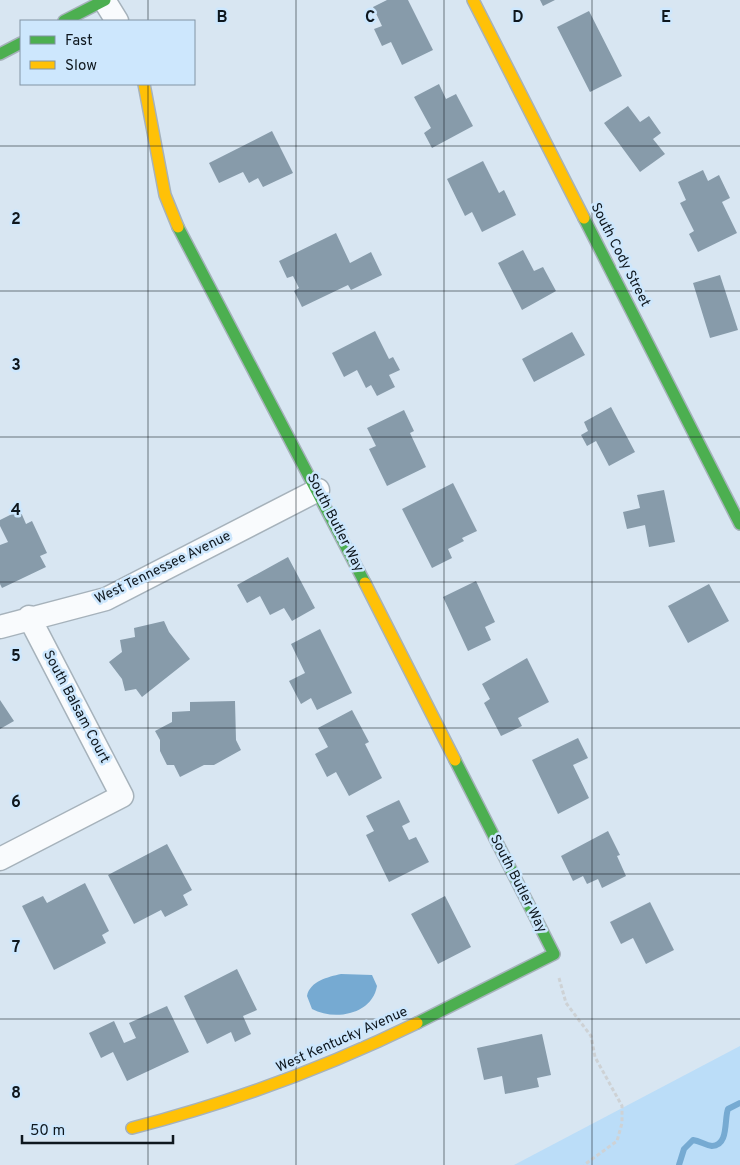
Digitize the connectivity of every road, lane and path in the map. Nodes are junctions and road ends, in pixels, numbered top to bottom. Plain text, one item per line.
1 (104, 0) edge
2 (473, 0) edge
3 (66, 20) edge
4 (116, 20) edge
5 (20, 44) edge
6 (0, 54) edge
7 (144, 85) edge
8 (318, 490) junction
9 (740, 524) edge
10 (29, 618) junction
11 (0, 627) edge
12 (0, 859) edge
13 (554, 954) junction
14 (132, 1128) dead end
15 (584, 1165) edge

1 - 3 street
1 - 4 street
2 - 9 street, South Cody Street
5 - 6 street
7 - 8 street, South Butler Way
8 - 10 street, West Tennessee Avenue
8 - 13 street, South Butler Way
10 - 11 street, West Tennessee Avenue
10 - 12 street, South Balsam Court
13 - 14 street, West Kentucky Avenue
13 - 15 path

